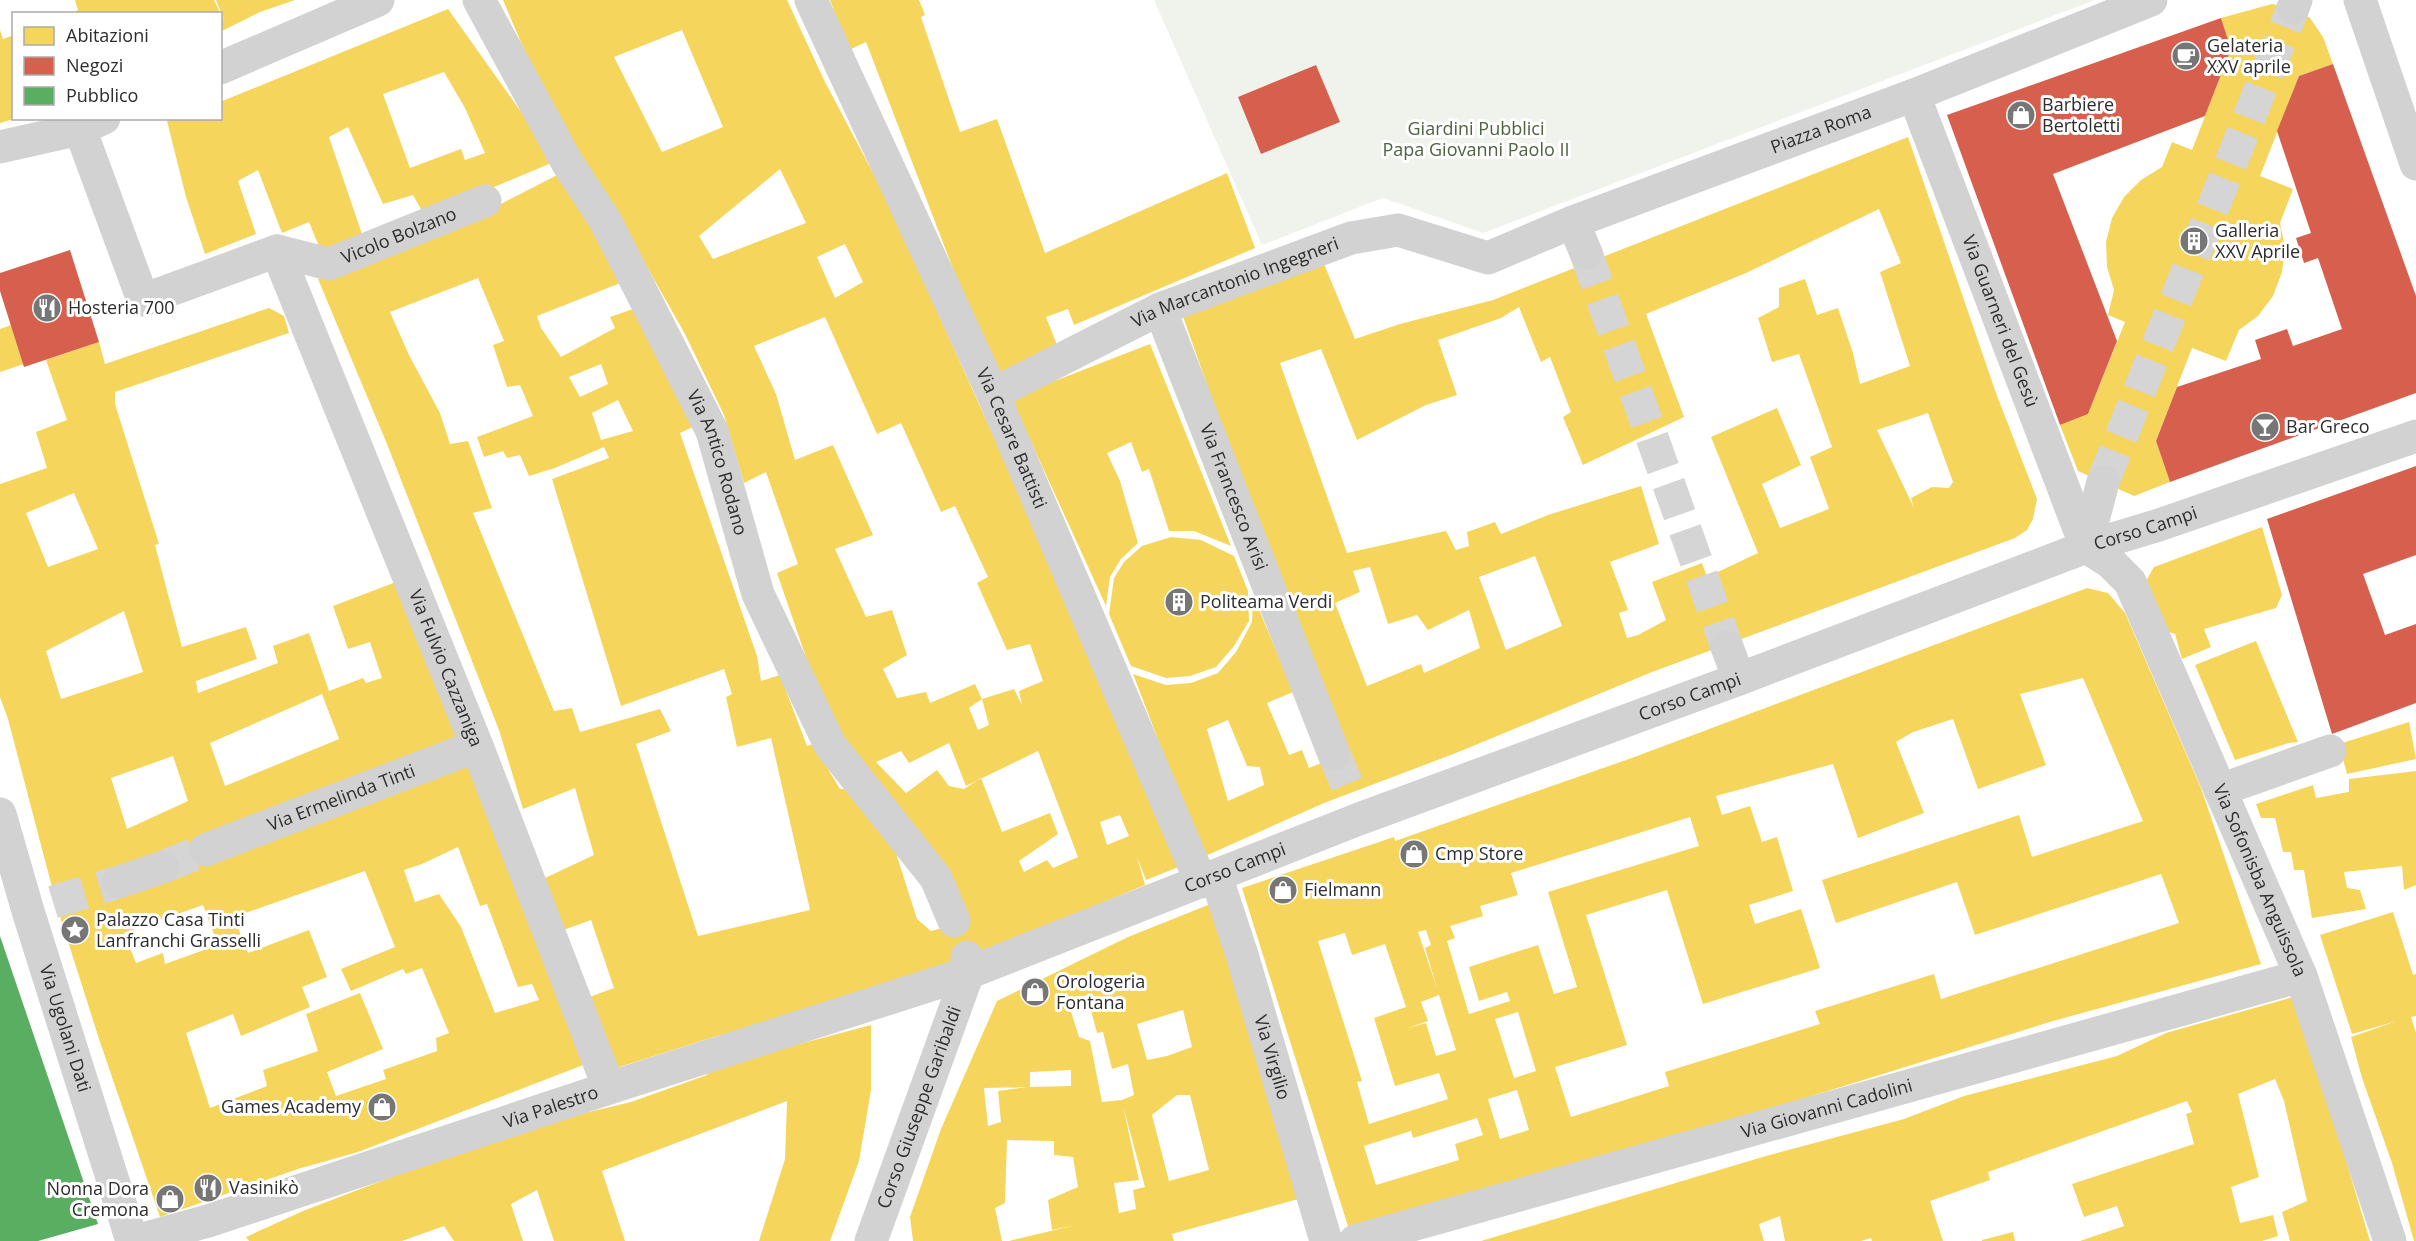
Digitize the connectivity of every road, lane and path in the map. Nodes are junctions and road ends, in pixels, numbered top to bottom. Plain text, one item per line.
1 (378, 0) edge
2 (479, 0) edge
3 (811, 0) edge
4 (2151, 0) edge
5 (2360, 0) edge
6 (222, 67) edge
7 (1914, 95) junction
8 (92, 124) edge
9 (0, 147) edge
10 (2416, 164) edge
11 (485, 201) dead end
12 (1573, 222) junction
13 (277, 251) junction
14 (1586, 253) tunnel mouth
15 (1488, 258) joint
16 (1160, 309) junction
17 (993, 394) junction
18 (2416, 436) edge
19 (2103, 482) tunnel mouth
20 (2086, 547) junction
21 (1726, 647) tunnel mouth
22 (1739, 679) junction
23 (477, 746) junction
24 (2330, 751) dead end
25 (1334, 754) tunnel mouth
26 (2220, 790) junction
27 (0, 814) edge
28 (205, 850) tunnel mouth
29 (162, 867) tunnel mouth
30 (1208, 879) junction
31 (119, 882) tunnel mouth
32 (954, 921) dead end
33 (967, 964) junction
34 (2301, 976) junction
35 (609, 1088) junction
36 (214, 1231) edge
37 (134, 1241) edge
38 (871, 1241) edge
39 (1326, 1241) edge
40 (1355, 1241) edge
41 (2390, 1241) edge

1 - 6 street
2 - 32 street, Via Antico Rodano
3 - 17 street, Via Cesare Battisti
4 - 7 street, Piazza Roma
5 - 10 street
7 - 12 street, Piazza Roma
7 - 20 street, Via Guarneri del Gesù
8 - 9 street
8 - 13 street
11 - 13 street, Vicolo Bolzano
12 - 14 street
12 - 15 street, Piazza Roma
13 - 23 street, Via Fulvio Cazzaniga
15 - 16 street, Via Marcantonio Ingegneri
16 - 17 street, Via Marcantonio Ingegneri
16 - 25 street, Via Francesco Arisi
17 - 30 street, Via Cesare Battisti
18 - 20 street, Corso Campi
19 - 20 street
20 - 22 street, Corso Campi
20 - 26 street, Via Sofonisba Anguissola
21 - 22 street
22 - 30 street, Corso Campi
23 - 28 street, Via Ermelinda Tinti
23 - 35 street, Via Fulvio Cazzaniga
24 - 26 street
26 - 34 street, Via Sofonisba Anguissola
27 - 37 street, Via Ugolani Dati
29 - 31 street
30 - 33 street, Corso Campi
30 - 39 street, Via Virgilio
33 - 35 street, Via Palestro
33 - 38 street, Corso Giuseppe Garibaldi
34 - 40 street, Via Giovanni Cadolini
34 - 41 street, Via Sofonisba Anguissola
35 - 36 street, Via Palestro
36 - 37 street, Via Palestro

